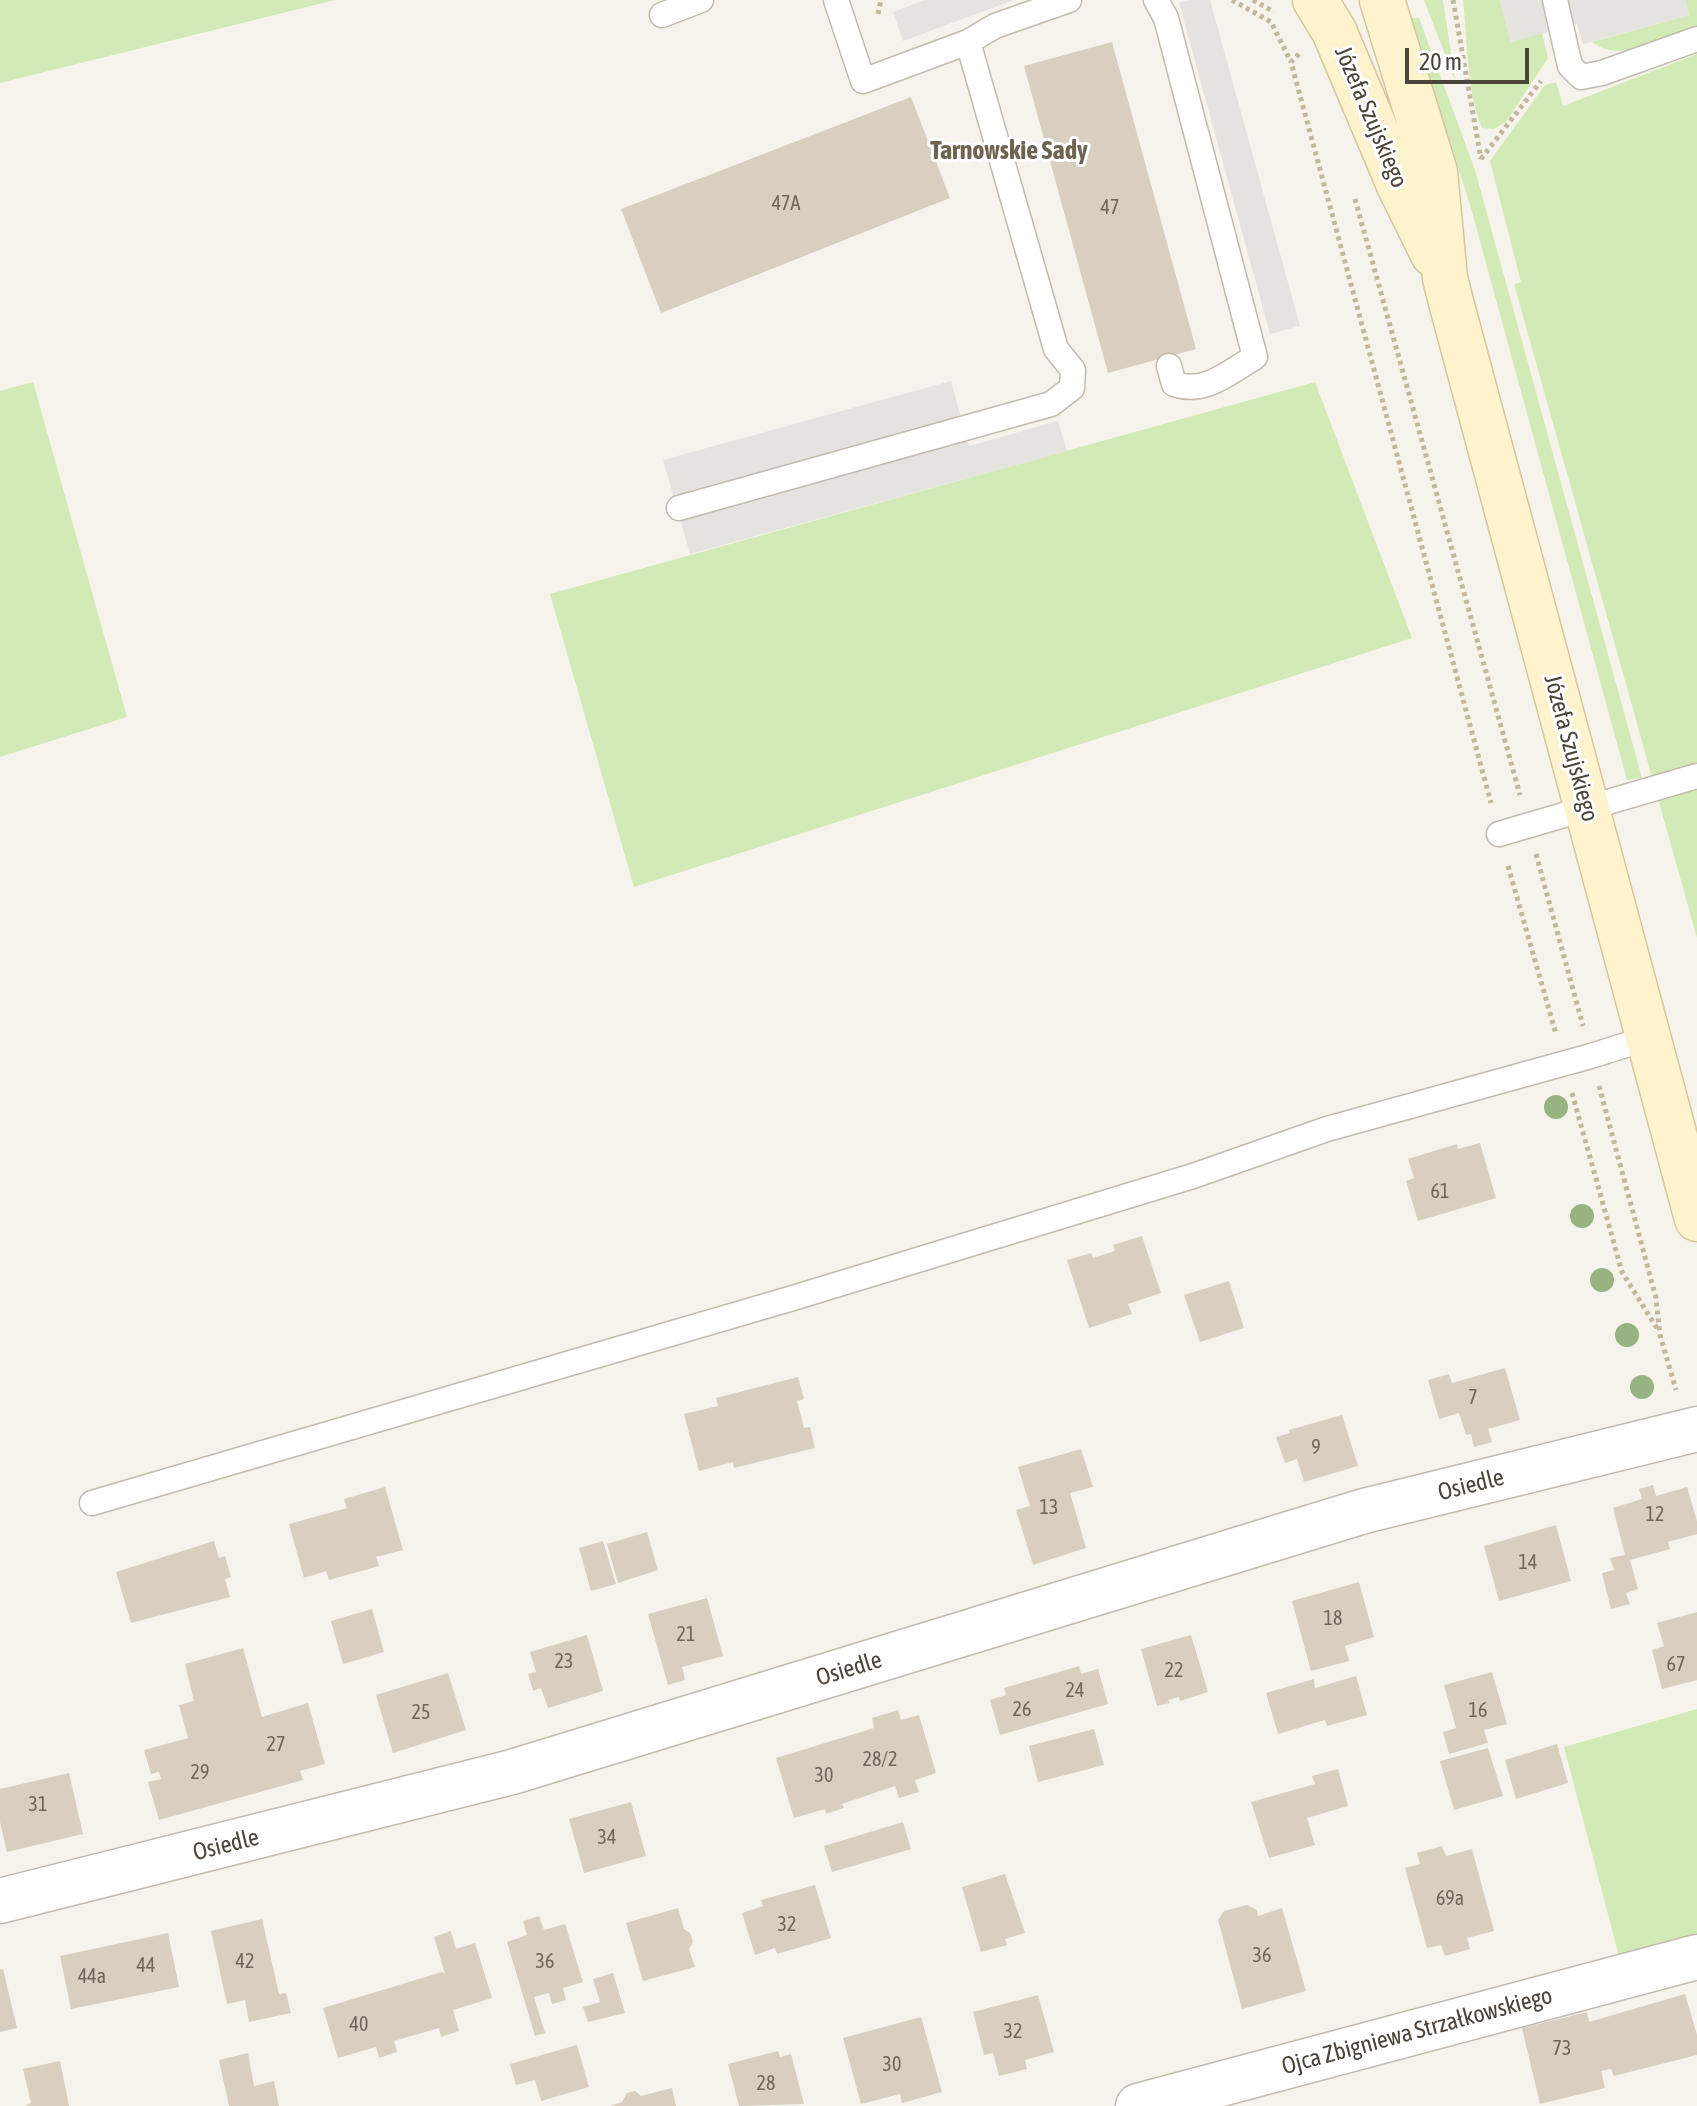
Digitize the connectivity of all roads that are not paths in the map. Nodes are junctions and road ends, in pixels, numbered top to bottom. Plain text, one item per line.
1 (701, 0) edge
2 (836, 0) edge
3 (1069, 0) edge
4 (1156, 0) edge
5 (1382, 0) edge
6 (1555, 0) edge
7 (1296, 7) edge
8 (662, 15) dead end
9 (1697, 39) edge
10 (968, 42) junction
11 (1445, 278) junction
12 (1169, 366) dead end
13 (679, 508) dead end
14 (1697, 776) edge
15 (1587, 808) junction
16 (1499, 834) dead end
17 (1648, 1038) junction
18 (1697, 1219) edge
19 (1696, 1430) edge
20 (92, 1503) dead end
21 (0, 1901) edge
22 (1697, 1957) edge
23 (1138, 2106) edge

1 - 8 lane
2 - 10 lane
3 - 10 lane
4 - 12 lane
5 - 11 street, Józefa Szujskiego
6 - 9 lane
7 - 11 street, Józefa Szujskiego
10 - 13 lane
11 - 15 street, Józefa Szujskiego
14 - 15 lane
15 - 16 lane
15 - 17 street, Józefa Szujskiego
17 - 18 street, Józefa Szujskiego
17 - 20 lane
19 - 21 street, Osiedle
22 - 23 street, Ojca Zbigniewa Strzałkowskiego

